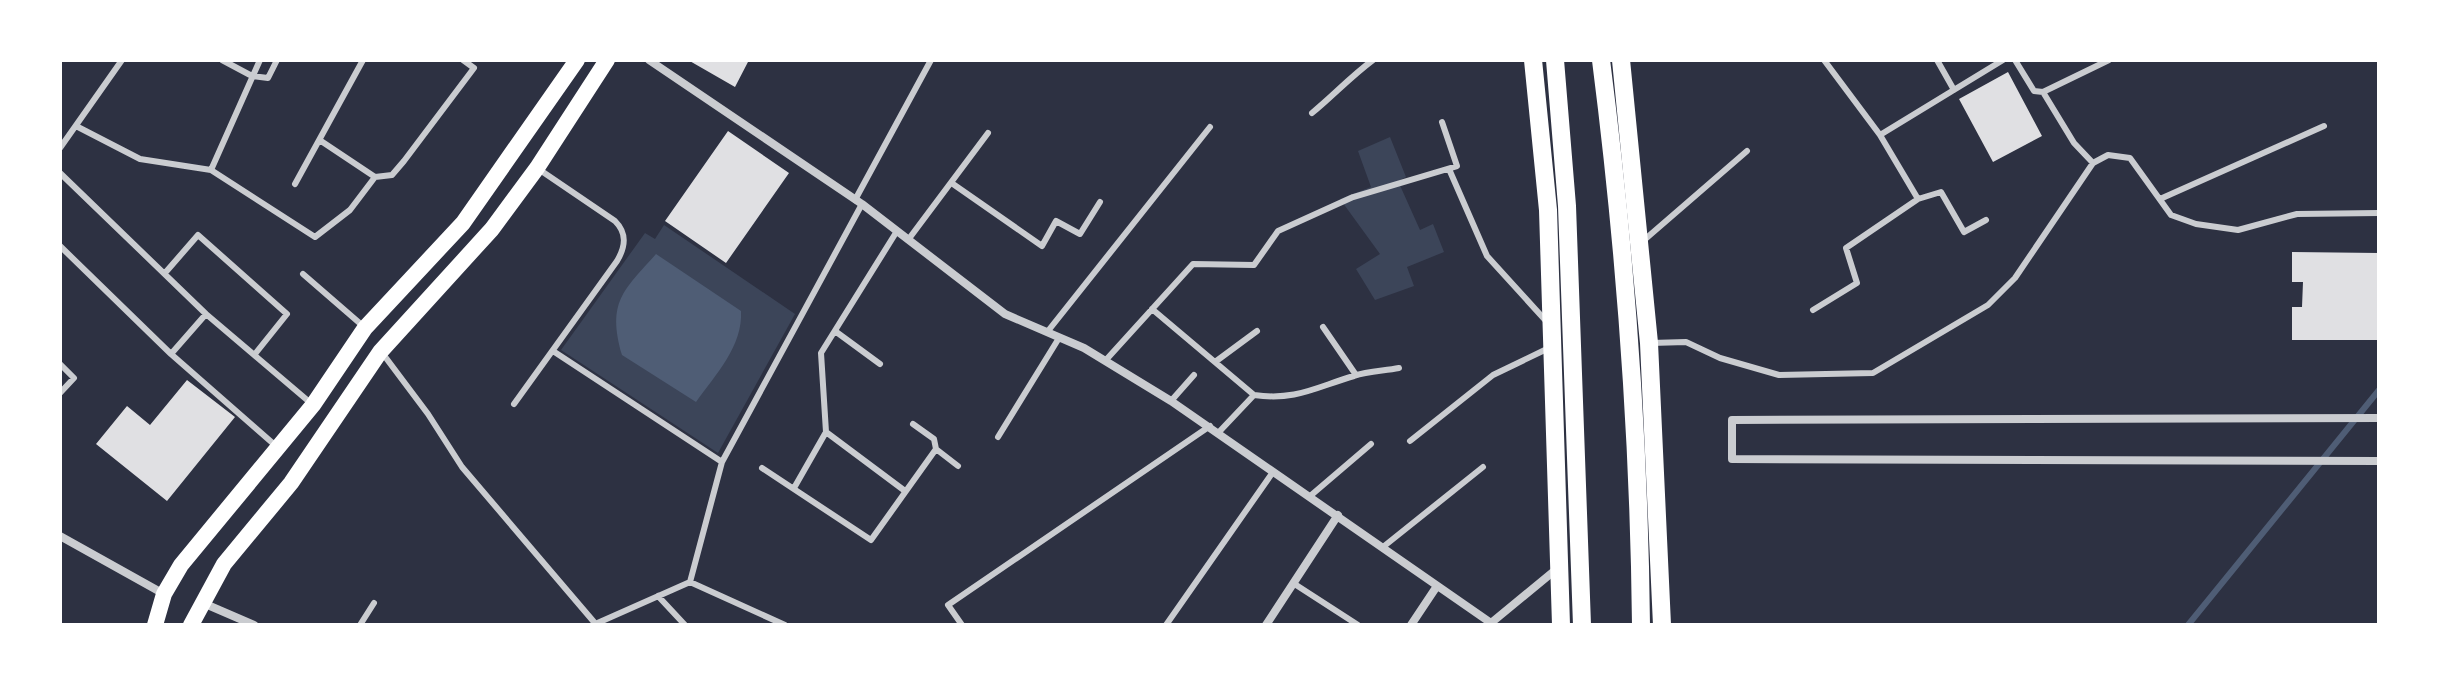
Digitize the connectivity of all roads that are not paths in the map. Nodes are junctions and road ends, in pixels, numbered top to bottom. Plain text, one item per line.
1 (122, 60) edge
2 (222, 60) edge
3 (260, 60) edge
4 (277, 60) edge
5 (363, 60) edge
6 (463, 60) edge
7 (577, 60) edge
8 (607, 60) edge
9 (649, 60) edge
10 (931, 60) edge
11 (1373, 60) edge
12 (1533, 60) edge
13 (1555, 60) edge
14 (1601, 60) edge
15 (1621, 60) edge
16 (1824, 60) edge
17 (1937, 60) edge
18 (2003, 60) edge
19 (2015, 60) edge
20 (2109, 60) edge
21 (252, 76) junction
22 (1954, 90) junction
23 (2043, 92) junction
24 (553, 97) junction
25 (575, 111) junction
26 (1312, 113) dead end
27 (1442, 122) dead end
28 (76, 126) junction
29 (2324, 126) dead end
30 (1210, 127) dead end
31 (988, 133) dead end
32 (1880, 135) junction
33 (321, 141) junction
34 (60, 148) edge
35 (1747, 151) dead end
36 (2093, 163) junction
37 (537, 168) junction
38 (1449, 169) junction
39 (211, 170) junction
40 (60, 173) edge
41 (375, 177) junction
42 (295, 184) dead end
43 (953, 184) junction
44 (1918, 199) junction
45 (2160, 199) junction
46 (858, 202) junction
47 (1100, 202) dead end
48 (2379, 213) edge
49 (1986, 220) dead end
50 (897, 231) junction
51 (908, 240) junction
52 (1640, 243) junction
53 (60, 246) edge
54 (165, 273) junction
55 (303, 274) dead end
56 (389, 302) junction
57 (1152, 309) junction
58 (1813, 310) dead end
59 (206, 314) junction
60 (408, 319) junction
61 (1323, 327) dead end
62 (365, 328) junction
63 (835, 331) junction
64 (1048, 331) junction
65 (1257, 331) dead end
66 (1554, 337) junction
67 (1059, 338) junction
68 (1649, 343) junction
69 (553, 351) junction
70 (380, 352) junction
71 (171, 354) junction
72 (255, 354) junction
73 (1105, 361) junction
74 (1215, 362) junction
75 (60, 364) edge
76 (880, 364) dead end
77 (1399, 368) dead end
78 (1194, 375) dead end
79 (1356, 375) junction
80 (60, 393) edge
81 (1254, 395) junction
82 (1171, 401) junction
83 (514, 404) dead end
84 (313, 405) junction
85 (2379, 418) edge
86 (913, 424) dead end
87 (1210, 426) junction
88 (826, 432) junction
89 (1219, 432) junction
90 (998, 437) dead end
91 (1410, 441) dead end
92 (1371, 444) dead end
93 (276, 446) junction
94 (936, 449) junction
95 (2379, 461) edge
96 (722, 462) junction
97 (958, 466) dead end
98 (1483, 467) dead end
99 (762, 468) dead end
100 (1273, 472) junction
101 (794, 488) junction
102 (905, 491) junction
103 (1309, 497) junction
104 (1338, 515) junction
105 (60, 536) edge
106 (1383, 547) junction
107 (1560, 566) junction
108 (690, 582) junction
109 (1293, 583) junction
110 (1437, 586) junction
111 (164, 594) junction
112 (658, 596) junction
113 (202, 603) junction
114 (374, 603) dead end
115 (594, 624) edge
116 (155, 625) edge
117 (191, 625) edge
118 (254, 625) edge
119 (360, 625) edge
120 (685, 625) edge
121 (785, 625) edge
122 (962, 625) edge
123 (1166, 625) edge
124 (1266, 625) edge
125 (1358, 625) edge
126 (1411, 625) edge
127 (1561, 625) edge
128 (1582, 625) edge
129 (1641, 625) edge
130 (1662, 625) edge

1 - 28 lane
2 - 21 lane
3 - 21 lane
4 - 21 lane
5 - 33 lane
6 - 41 lane
7 - 24 main road
8 - 25 main road
9 - 46 street
10 - 46 lane
11 - 26 lane
12 - 66 main road
13 - 128 main road
14 - 129 main road
15 - 52 main road
16 - 32 lane
17 - 22 lane
18 - 22 lane
19 - 23 lane
20 - 23 lane
21 - 39 lane
22 - 32 lane
23 - 36 lane
24 - 25 main road
24 - 56 main road
25 - 37 main road
27 - 38 lane
28 - 34 lane
28 - 39 lane
29 - 45 lane
30 - 64 lane
31 - 43 lane
32 - 44 lane
33 - 41 lane
33 - 42 lane
35 - 52 lane
36 - 45 lane
36 - 68 lane
37 - 60 main road
37 - 69 lane
38 - 57 lane
38 - 66 lane
39 - 41 lane
40 - 54 lane
43 - 47 lane
43 - 51 lane
44 - 49 lane
44 - 58 lane
45 - 48 lane
46 - 50 street
46 - 96 lane
50 - 51 street
50 - 63 lane
51 - 64 street
52 - 68 main road
53 - 71 lane
54 - 59 lane
54 - 72 lane
55 - 62 lane
56 - 60 main road
56 - 62 main road
57 - 73 lane
57 - 74 lane
59 - 71 lane
59 - 72 lane
60 - 70 main road
61 - 79 lane
62 - 84 main road
63 - 76 lane
63 - 88 lane
64 - 67 street
65 - 74 lane
66 - 91 lane
66 - 107 main road
67 - 73 street
67 - 90 lane
68 - 130 main road
69 - 83 lane
69 - 96 lane
70 - 113 main road
70 - 115 lane
71 - 93 lane
72 - 84 lane
73 - 82 street
74 - 81 lane
75 - 80 lane
77 - 79 lane
78 - 82 lane
79 - 81 lane
81 - 89 lane
82 - 87 street
84 - 93 main road
85 - 95 street
86 - 94 lane
87 - 89 street
87 - 122 lane
88 - 101 lane
88 - 102 lane
89 - 100 street
92 - 103 lane
93 - 111 main road
94 - 97 lane
94 - 102 lane
96 - 108 lane
98 - 106 lane
99 - 101 lane
100 - 103 street
100 - 123 lane
101 - 102 lane
103 - 104 street
104 - 106 street
104 - 109 street
105 - 111 street
106 - 110 street
107 - 110 street
107 - 127 main road
108 - 112 lane
108 - 121 lane
109 - 124 street
109 - 125 lane
110 - 126 street
111 - 116 main road
112 - 115 lane
112 - 120 lane
113 - 117 main road
113 - 118 street
114 - 119 lane

